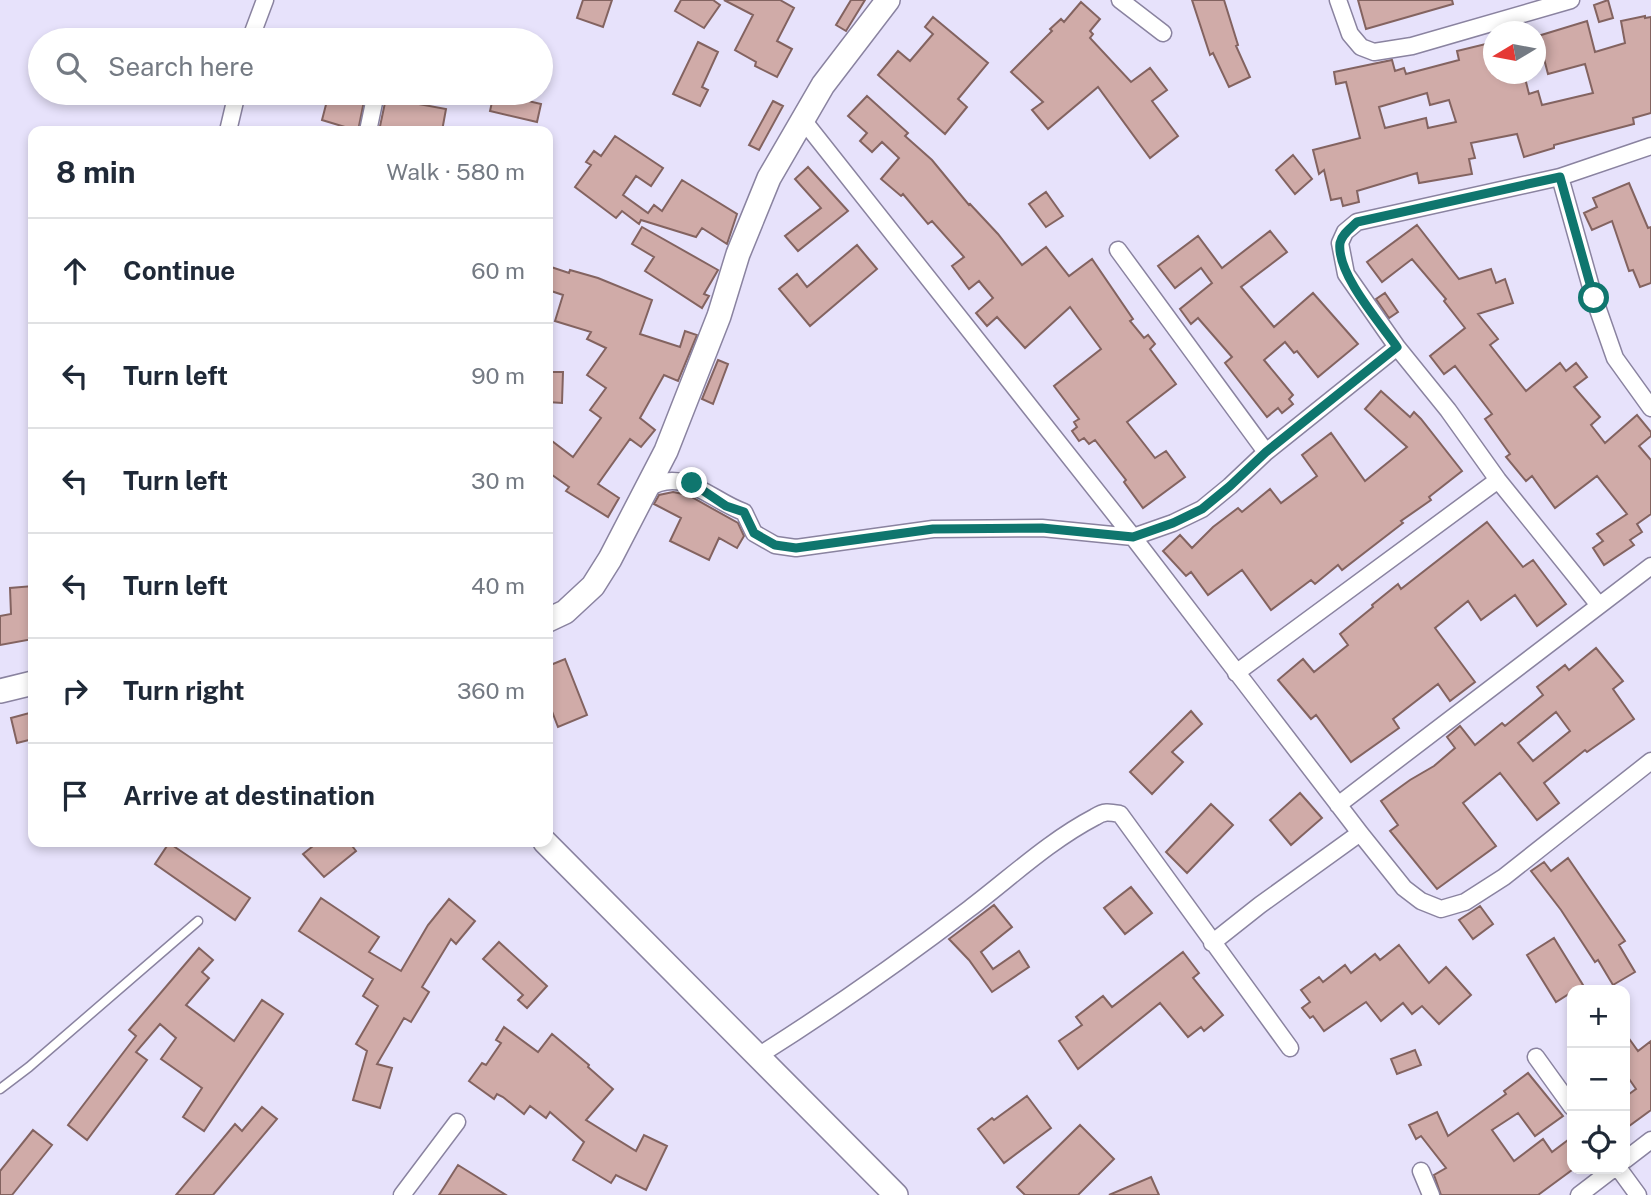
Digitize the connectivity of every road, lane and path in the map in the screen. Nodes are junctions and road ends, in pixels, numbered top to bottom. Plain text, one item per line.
1 (265, 0) edge
2 (888, 0) edge
3 (1120, 0) edge
4 (1338, 0) edge
5 (1571, 0) edge
6 (254, 28) edge
7 (1163, 33) dead end
8 (234, 105) edge
9 (373, 105) edge
10 (803, 120) junction
11 (229, 126) edge
12 (369, 126) edge
13 (1651, 146) edge
14 (1560, 177) junction
15 (1118, 250) dead end
16 (1397, 347) junction
17 (1651, 408) edge
18 (1266, 452) junction
19 (1498, 480) junction
20 (645, 490) junction
21 (1133, 537) junction
22 (1651, 566) edge
23 (1598, 604) junction
24 (553, 618) edge
25 (1236, 673) junction
26 (28, 685) edge
27 (0, 691) edge
28 (1651, 761) edge
29 (1338, 805) junction
30 (1360, 833) junction
31 (550, 847) edge
32 (198, 921) dead end
33 (1212, 943) junction
34 (1290, 1048) dead end
35 (758, 1056) junction
36 (1536, 1057) dead end
37 (0, 1089) edge
38 (1567, 1100) edge
39 (457, 1122) dead end
40 (1651, 1139) edge
41 (1630, 1156) edge
42 (1421, 1171) dead end
43 (1606, 1174) edge
44 (1623, 1174) edge
45 (402, 1195) edge
46 (896, 1195) edge
47 (1431, 1195) edge
48 (1579, 1195) edge
49 (1639, 1195) edge

1 - 6 street
2 - 10 street
3 - 7 street
4 - 5 street
8 - 11 street
9 - 12 street
10 - 20 street
10 - 21 street
13 - 14 street
14 - 16 street
14 - 17 street
15 - 18 street
16 - 18 street
16 - 19 street
18 - 21 street
19 - 23 street
19 - 25 street
20 - 21 street
20 - 24 street
21 - 25 street
22 - 23 street
23 - 29 street
25 - 29 street
26 - 27 street
28 - 30 street
29 - 30 street
30 - 33 street
31 - 35 street
32 - 37 lane
33 - 34 street
33 - 35 street
35 - 46 street
36 - 38 street
39 - 45 street
40 - 41 street
42 - 47 street
43 - 48 street
44 - 49 street

